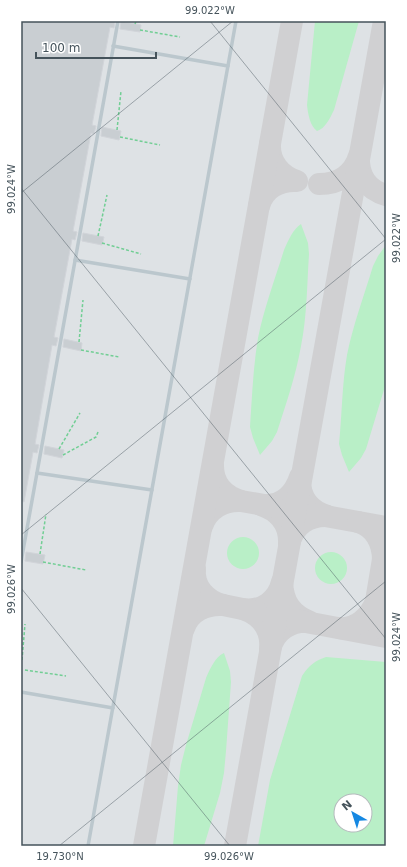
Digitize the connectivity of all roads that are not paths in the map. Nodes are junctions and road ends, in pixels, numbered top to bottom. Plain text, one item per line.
1 (118, 21) edge
2 (236, 21) edge
3 (114, 46) junction
4 (228, 66) junction
5 (75, 260) junction
6 (190, 279) junction
7 (37, 473) junction
8 (152, 490) junction
9 (21, 562) edge
10 (21, 692) edge
11 (113, 708) junction
12 (88, 846) edge

1 - 3 lane
2 - 4 lane
3 - 4 lane
3 - 5 lane
4 - 6 lane
5 - 6 lane
5 - 7 lane
6 - 8 lane
7 - 8 lane
7 - 9 lane
8 - 11 lane
10 - 11 lane
11 - 12 lane

